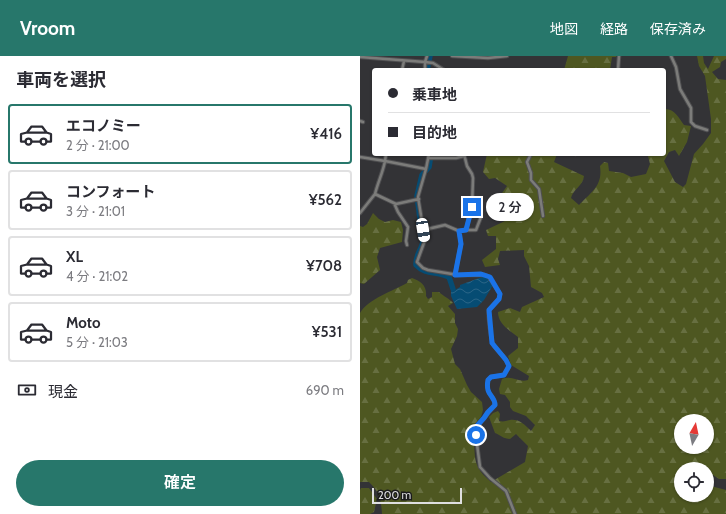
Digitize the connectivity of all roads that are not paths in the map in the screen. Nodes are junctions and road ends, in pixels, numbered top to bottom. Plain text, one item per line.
1 (427, 56) edge
2 (452, 56) edge
3 (507, 56) edge
4 (619, 56) edge
5 (671, 56) edge
6 (360, 57) edge
7 (404, 60) junction
8 (425, 62) junction
9 (402, 68) edge
10 (425, 68) edge
11 (441, 68) edge
12 (618, 68) edge
13 (707, 130) dead end
14 (386, 156) edge
15 (428, 156) edge
16 (462, 156) edge
17 (465, 156) edge
18 (529, 156) edge
19 (360, 157) edge
20 (385, 161) junction
21 (426, 169) junction
22 (375, 194) junction
23 (419, 199) junction
24 (394, 203) junction
25 (360, 213) edge
26 (543, 216) dead end
27 (481, 217) dead end
28 (423, 230) junction
29 (466, 230) junction
30 (459, 231) junction
31 (407, 246) dead end
32 (455, 275) junction
33 (515, 514) edge

1 - 8 street
2 - 3 street
4 - 12 street
5 - 13 street
6 - 7 street
7 - 8 street
7 - 9 street
8 - 10 street
8 - 11 street
14 - 20 street
15 - 16 street
15 - 21 street
17 - 29 street
18 - 26 street
19 - 20 street
20 - 21 street
20 - 22 street
21 - 23 street
22 - 24 street
22 - 25 street
23 - 24 street
23 - 28 street
24 - 31 street
27 - 29 street
28 - 30 street
28 - 32 street
29 - 30 street
30 - 32 street
32 - 33 street

